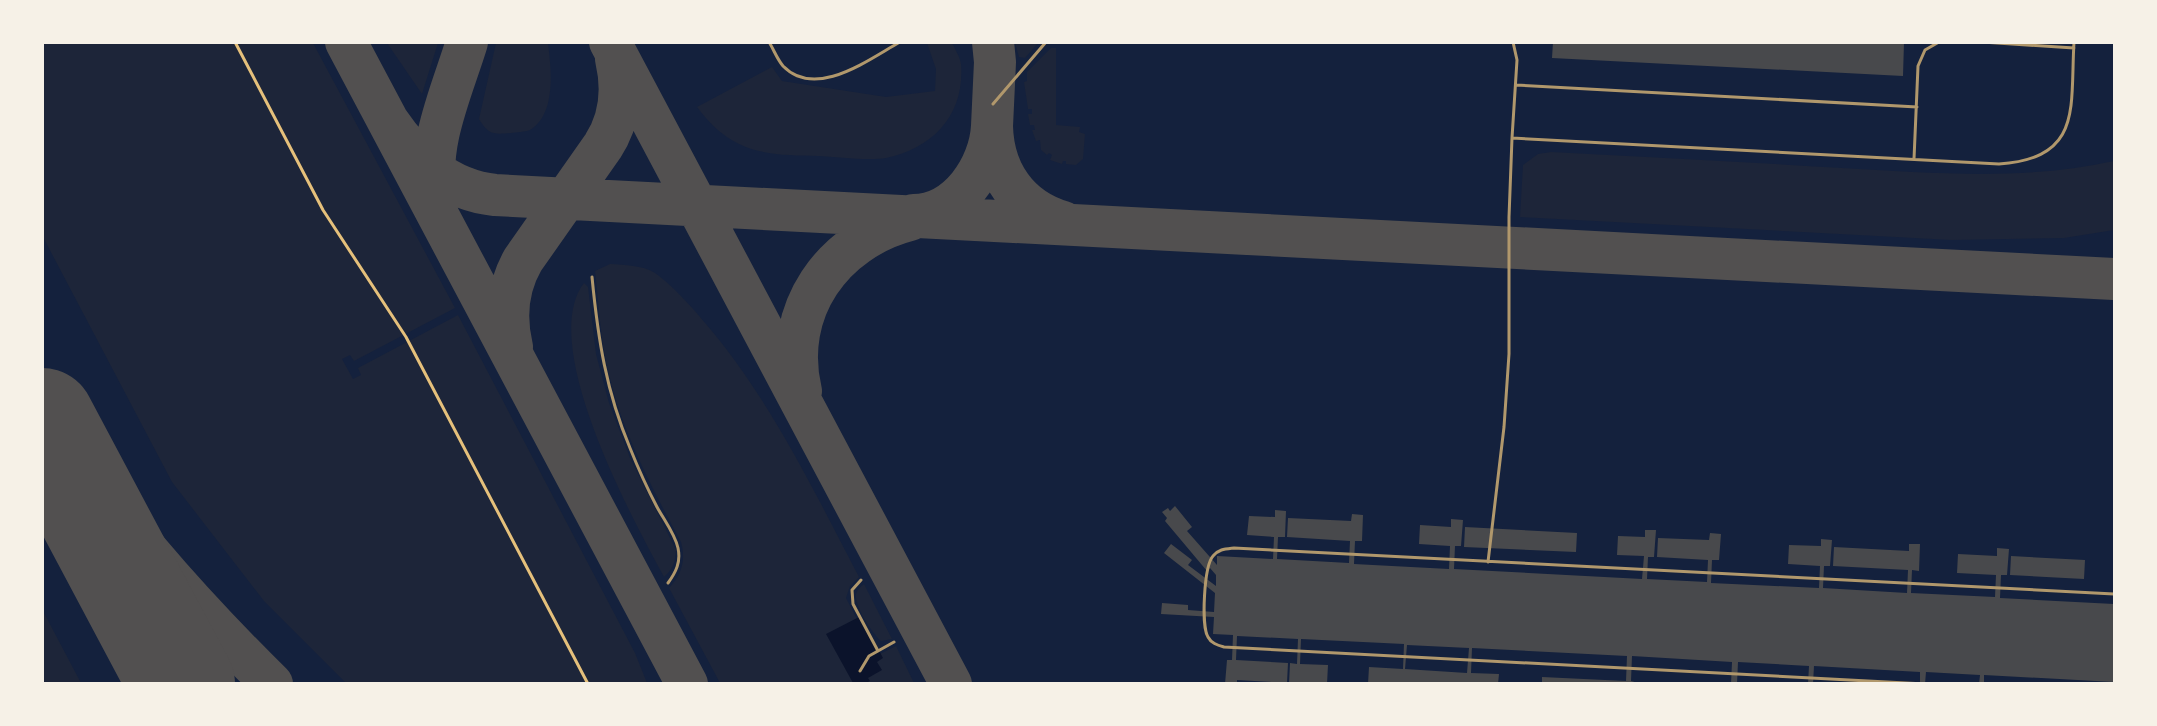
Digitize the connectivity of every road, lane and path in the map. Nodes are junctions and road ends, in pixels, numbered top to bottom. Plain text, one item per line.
1 (235, 42) edge
2 (770, 42) edge
3 (900, 42) edge
4 (1046, 42) edge
5 (1514, 42) edge
6 (1939, 42) edge
7 (1982, 42) edge
8 (2074, 42) edge
9 (2074, 48) junction
10 (1516, 85) junction
11 (993, 104) dead end
12 (1917, 107) junction
13 (1512, 138) junction
14 (1914, 159) junction
15 (592, 278) dead end
16 (1488, 562) junction
17 (861, 580) dead end
18 (668, 583) dead end
19 (2114, 594) edge
20 (894, 642) dead end
21 (878, 651) junction
22 (860, 671) dead end
23 (588, 684) edge
24 (1925, 684) edge

1 - 23 path
2 - 3 lane
4 - 11 lane
5 - 10 lane
6 - 12 lane
7 - 9 lane
8 - 9 lane
9 - 14 lane
10 - 12 lane
10 - 13 lane
12 - 14 lane
13 - 14 lane
13 - 16 lane
15 - 18 lane
16 - 19 lane
16 - 24 lane
17 - 21 lane
20 - 21 lane
21 - 22 lane

